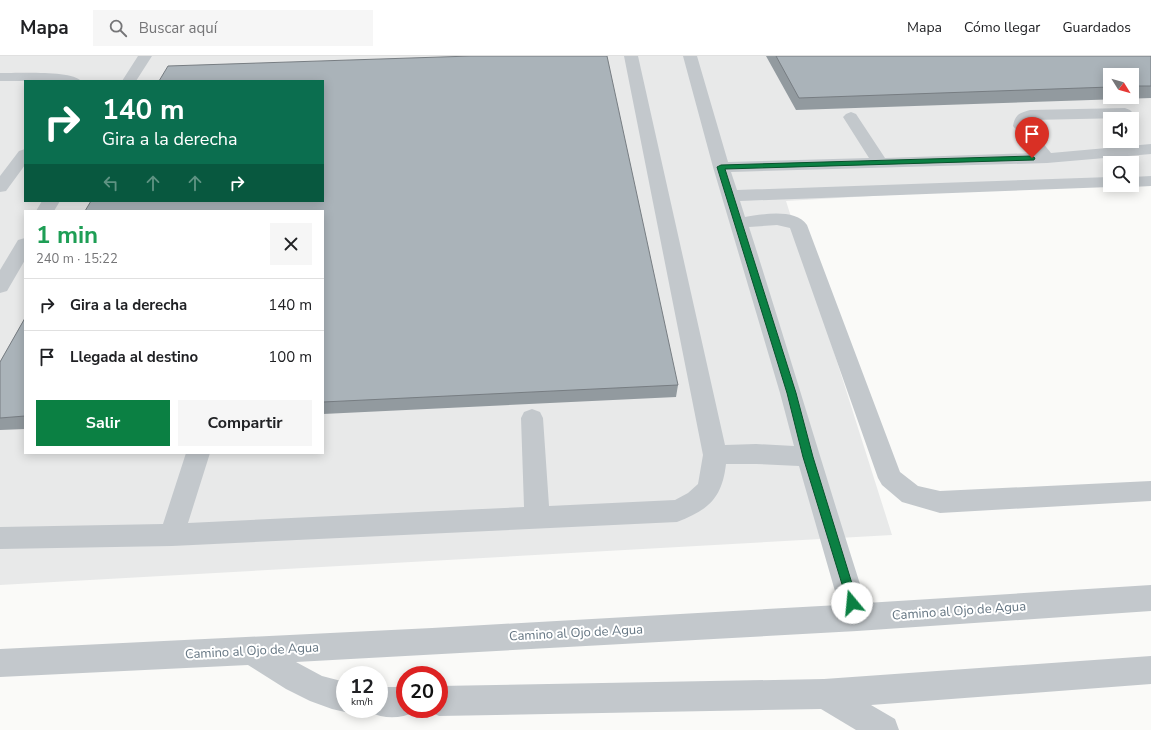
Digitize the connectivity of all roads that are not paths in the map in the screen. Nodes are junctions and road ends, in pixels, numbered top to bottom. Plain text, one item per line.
1 (146, 56) edge
2 (631, 56) edge
3 (690, 56) edge
4 (0, 77) edge
5 (72, 80) edge
6 (130, 80) edge
7 (1103, 113) edge
8 (851, 116) edge
9 (1151, 149) edge
10 (24, 155) edge
11 (1047, 158) junction
12 (880, 162) junction
13 (721, 167) junction
14 (2, 180) edge
15 (1151, 181) edge
16 (1103, 182) edge
17 (1139, 182) edge
18 (730, 196) junction
19 (739, 223) junction
20 (24, 246) edge
21 (0, 286) edge
22 (532, 418) dead end
23 (198, 454) edge
24 (716, 455) junction
25 (808, 457) junction
26 (1151, 491) edge
27 (537, 518) junction
28 (172, 535) junction
29 (0, 538) edge
30 (1151, 598) edge
31 (857, 618) junction
32 (252, 651) junction
33 (0, 663) edge
34 (1151, 670) edge
35 (824, 694) junction
36 (336, 696) edge
37 (448, 701) edge
38 (884, 730) edge

1 - 6 street
2 - 24 street
3 - 13 street
4 - 5 street
7 - 11 street
8 - 12 street
9 - 11 street
10 - 14 street
11 - 12 street
12 - 13 street
13 - 18 street
15 - 17 street
16 - 18 street
18 - 19 street
19 - 25 street
19 - 26 street
20 - 21 street
22 - 27 street
23 - 28 street
24 - 25 street
24 - 27 street
25 - 31 street
27 - 28 street
28 - 29 street
30 - 31 street, Camino al Ojo de Agua
31 - 32 street, Camino al Ojo de Agua
32 - 33 street, Camino al Ojo de Agua
32 - 36 street
34 - 35 street
35 - 37 street
35 - 38 street

